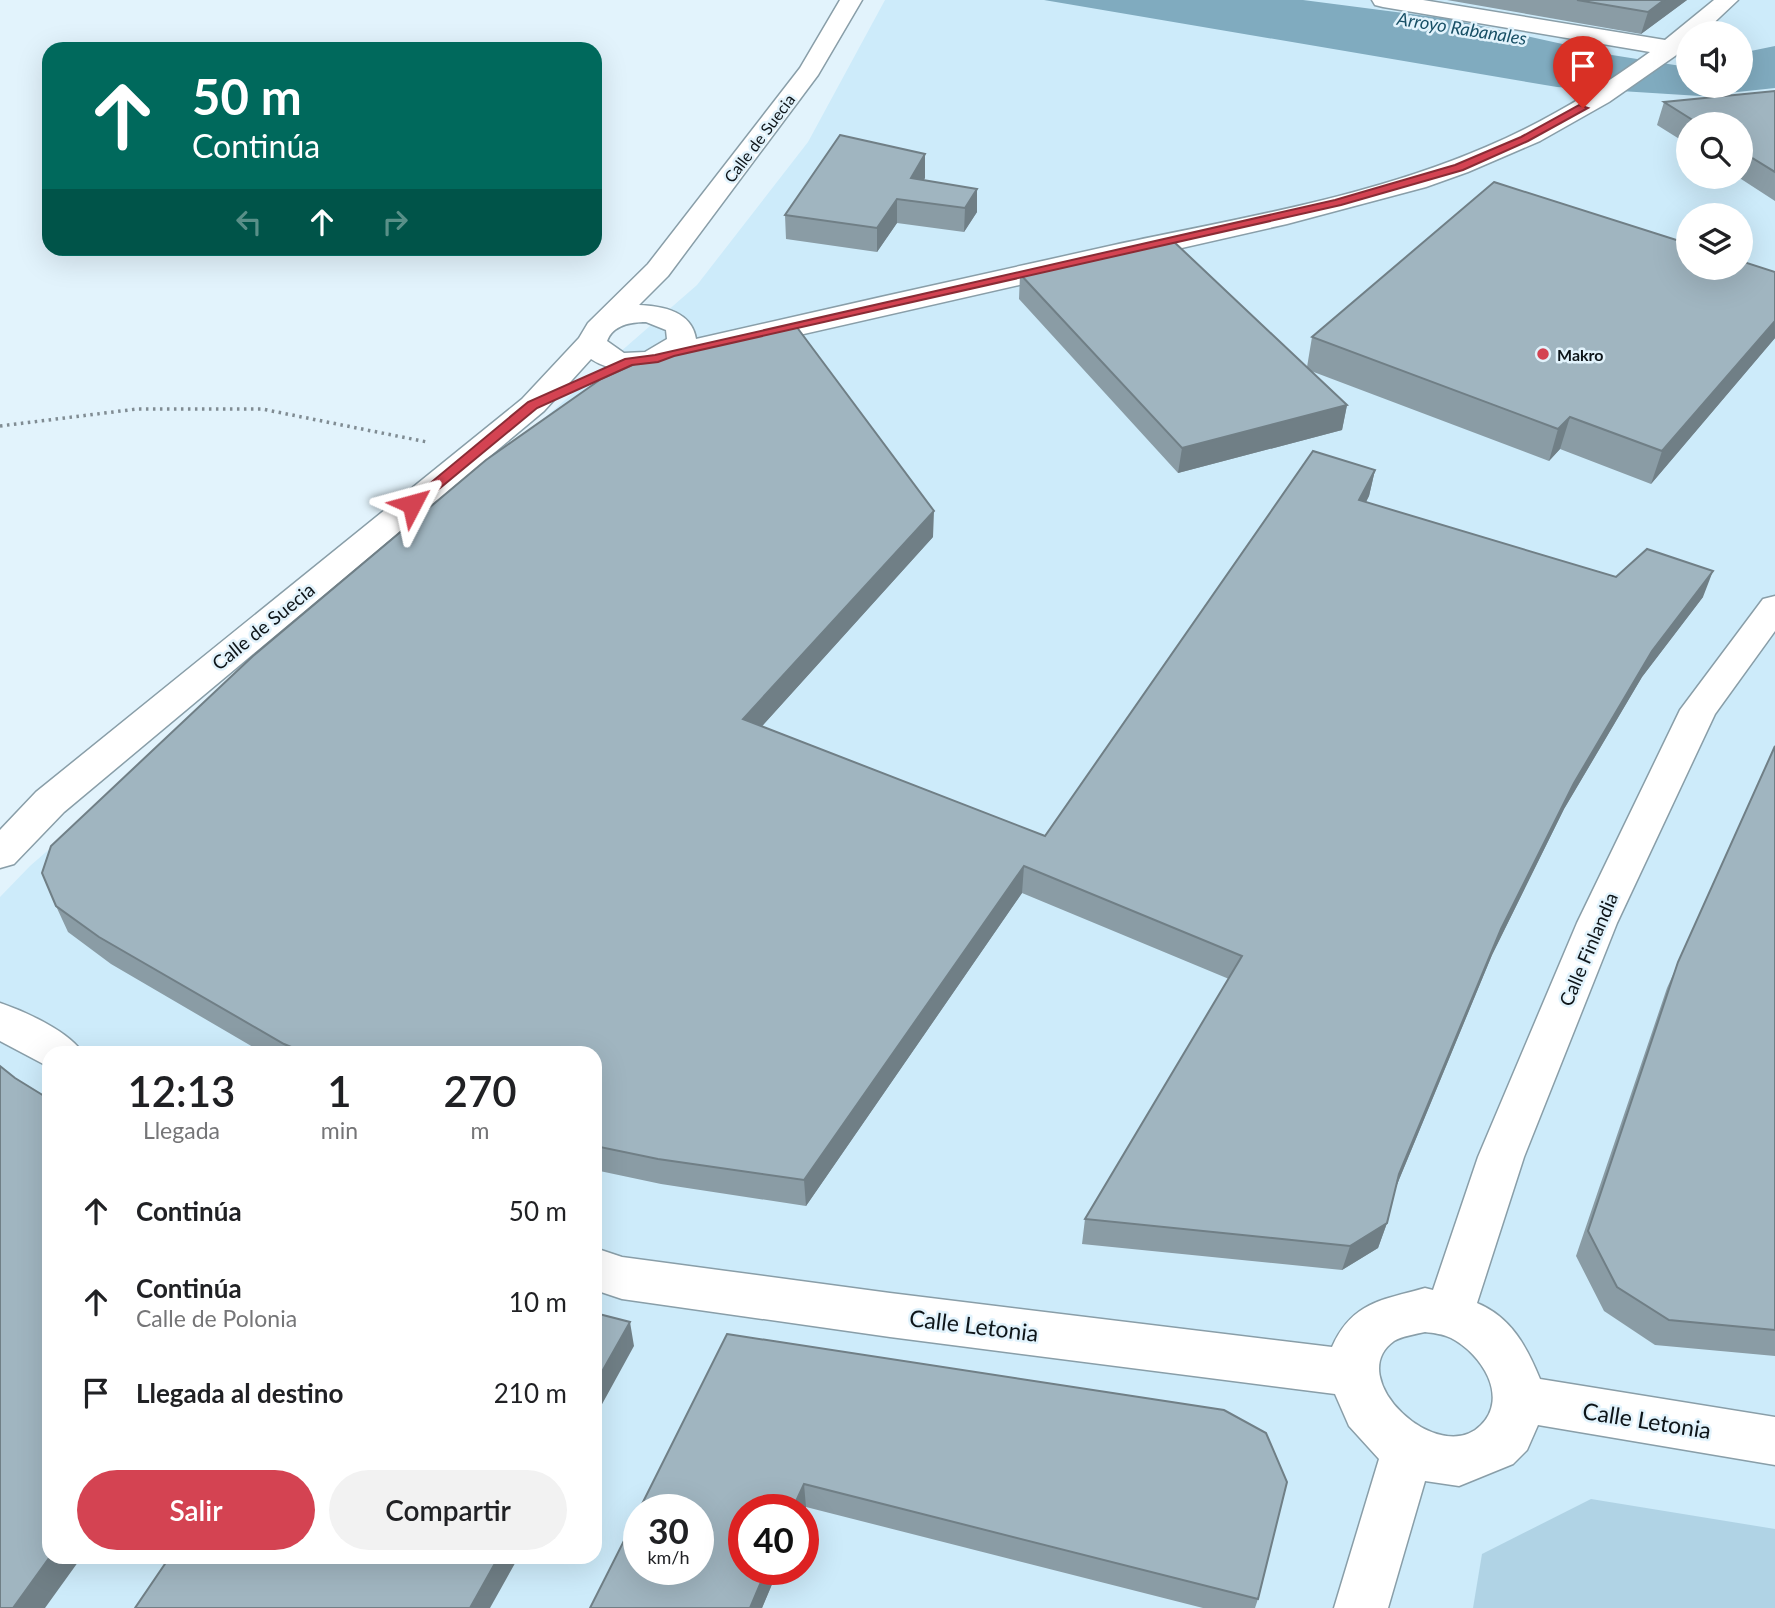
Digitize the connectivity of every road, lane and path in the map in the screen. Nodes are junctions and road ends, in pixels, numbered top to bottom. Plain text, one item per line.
1 (850, 0) edge
2 (1383, 0) edge
3 (1727, 0) edge
4 (1664, 52) junction
5 (658, 270) junction
6 (600, 331) junction
7 (669, 332) junction
8 (629, 362) junction
9 (533, 405) junction
10 (0, 426) edge
11 (476, 452) junction
12 (1775, 607) edge
13 (0, 854) edge
14 (0, 1020) edge
15 (47, 1046) edge
16 (602, 1271) edge
17 (1449, 1315) junction
18 (1354, 1373) junction
19 (1520, 1399) junction
20 (1775, 1441) edge
21 (1408, 1449) junction
22 (1361, 1608) edge

1 - 5 street, Calle de Suecia
2 - 4 street
3 - 4 street
4 - 7 street
5 - 6 street, Calle de Suecia
5 - 7 street
6 - 7 street
6 - 8 street
6 - 9 street, Calle de Suecia
7 - 8 street
8 - 9 street, Calle de Suecia
9 - 11 street, Calle de Suecia
10 - 11 path
11 - 13 street, Calle de Suecia
12 - 17 street, Calle Finlandia
14 - 15 street
16 - 18 street, Calle Letonia
17 - 18 street
17 - 19 street
18 - 21 street
19 - 20 street, Calle Letonia
19 - 21 street
21 - 22 street

